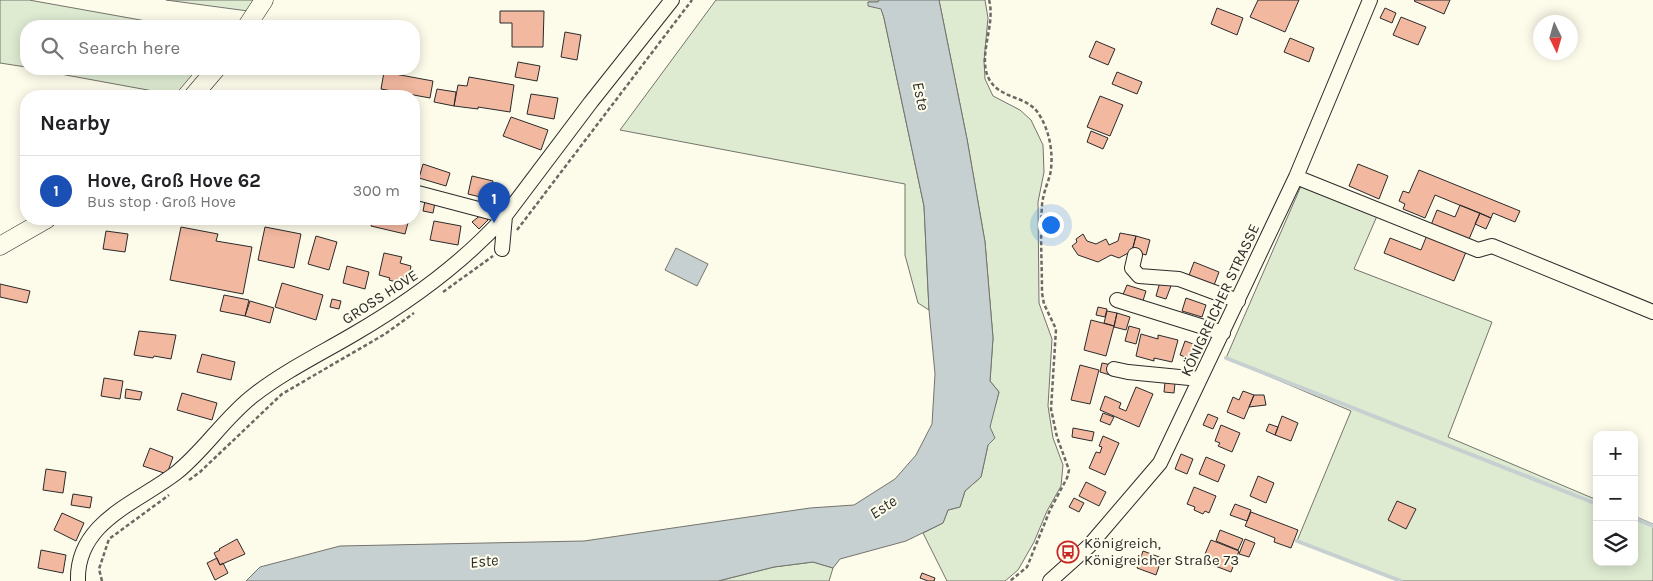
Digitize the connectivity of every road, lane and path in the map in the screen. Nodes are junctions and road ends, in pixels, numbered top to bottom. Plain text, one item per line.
1 (264, 0) edge
2 (672, 0) edge
3 (989, 0) edge
4 (1370, 0) edge
5 (251, 20) edge
6 (211, 75) edge
7 (198, 90) edge
8 (1296, 176) junction
9 (420, 194) edge
10 (505, 216) junction
11 (37, 225) edge
12 (0, 246) edge
13 (502, 249) dead end
14 (1136, 255) dead end
15 (1117, 300) dead end
16 (1238, 301) junction
17 (1653, 312) edge
18 (1223, 333) junction
19 (1114, 369) dead end
20 (1200, 379) junction
21 (78, 581) edge
22 (1010, 581) edge
23 (1050, 581) edge

1 - 5 main road
2 - 10 street, GROSS HOVE
3 - 22 path
4 - 8 street, KÖNIGREICHER STRASSE
6 - 7 main road
8 - 16 street, KÖNIGREICHER STRASSE
8 - 17 street
9 - 10 street
10 - 13 street
10 - 21 street, GROSS HOVE
11 - 12 main road
14 - 16 street
15 - 18 street
16 - 18 street, KÖNIGREICHER STRASSE
18 - 20 street, KÖNIGREICHER STRASSE
19 - 20 street
20 - 23 street, KÖNIGREICHER STRASSE

